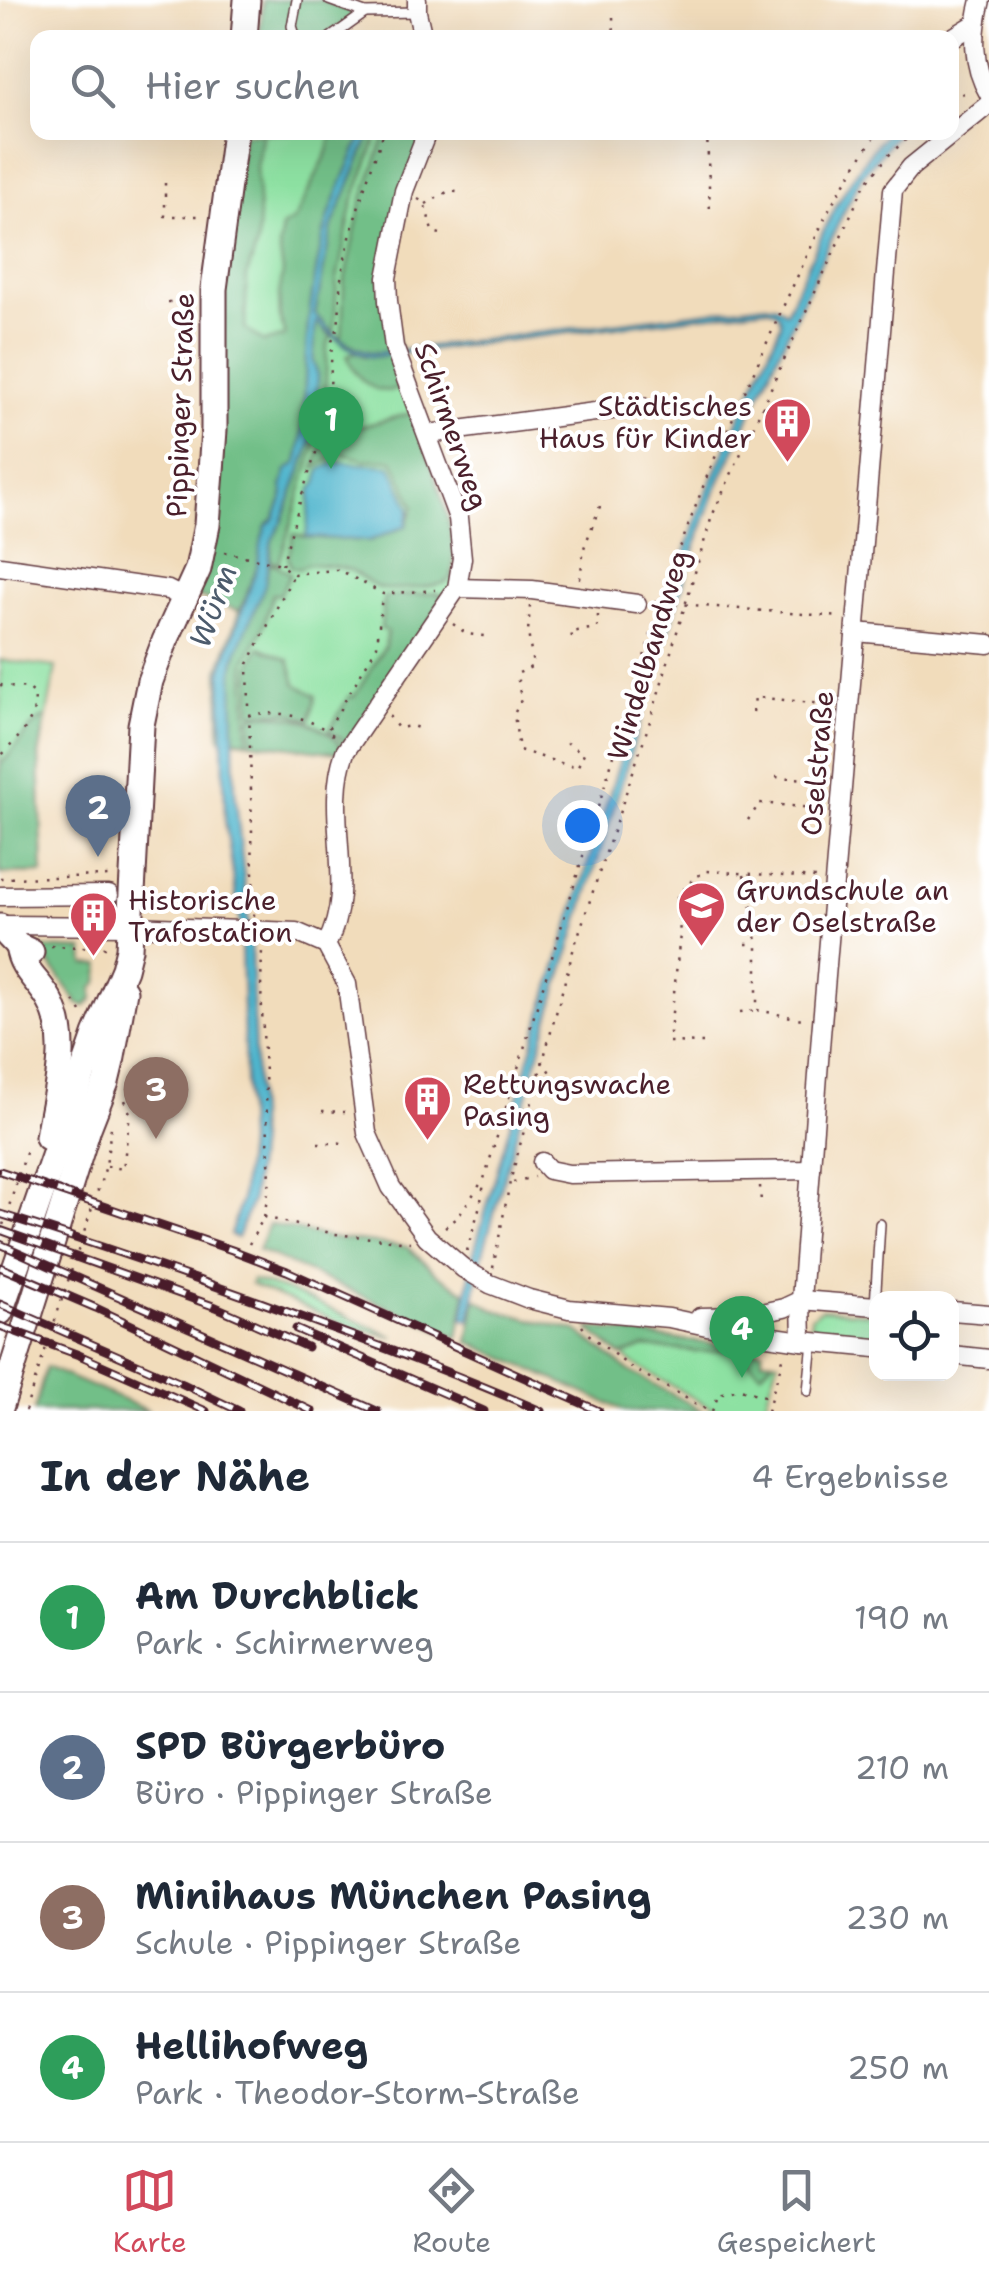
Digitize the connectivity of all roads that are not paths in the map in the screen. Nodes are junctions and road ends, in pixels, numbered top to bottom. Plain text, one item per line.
1 (247, 0) edge
2 (296, 0) edge
3 (329, 0) edge
4 (981, 0) edge
5 (413, 8) edge
6 (364, 13) junction
7 (980, 27) edge
8 (245, 30) edge
9 (293, 30) edge
10 (341, 30) edge
11 (984, 85) edge
12 (989, 104) edge
13 (959, 128) edge
14 (234, 140) edge
15 (423, 140) edge
16 (944, 140) edge
17 (642, 406) road end
18 (428, 434) junction
19 (0, 566) edge
20 (458, 588) junction
21 (184, 598) junction
22 (637, 604) dead end
23 (856, 625) junction
24 (989, 644) edge
25 (109, 895) dead end
26 (0, 896) edge
27 (6, 933) edge
28 (326, 945) junction
29 (128, 948) junction
30 (86, 1068) junction
31 (100, 1123) junction
32 (546, 1166) road end
33 (811, 1170) junction
34 (37, 1202) junction
35 (880, 1224) dead end
36 (877, 1291) edge
37 (801, 1300) junction
38 (869, 1305) edge
39 (0, 1312) edge
40 (959, 1312) edge
41 (989, 1314) edge
42 (670, 1318) junction
43 (799, 1340) junction
44 (869, 1347) edge
45 (959, 1356) edge
46 (989, 1358) edge
47 (808, 1391) dead end
48 (0, 1408) edge

1 - 8 main road
2 - 9 lane
3 - 6 lane
4 - 7 street
5 - 6 lane
6 - 10 lane
7 - 11 street
12 - 13 street, Oselstraße
14 - 21 main road, Pippinger Straße
15 - 18 street, Schirmerweg
16 - 23 street, Oselstraße
17 - 18 street
18 - 20 street, Schirmerweg
19 - 21 street
20 - 22 street
20 - 28 street
21 - 29 main road, Pippinger Straße
23 - 24 street
23 - 33 street, Oselstraße
25 - 26 street
27 - 29 street
27 - 30 main road
27 - 34 main road
28 - 29 street
28 - 42 street
29 - 30 main road, Pippinger Straße
29 - 31 main road, Pippinger Straße
30 - 31 main road
30 - 34 main road, Pippinger Straße
31 - 48 main road, Pippinger Straße
32 - 33 street
33 - 37 street, Oselstraße
34 - 39 main road
35 - 36 lane
37 - 38 street
37 - 42 street
37 - 43 street, Oselstraße
40 - 41 street
42 - 43 street
43 - 44 street
43 - 47 lane
45 - 46 street

